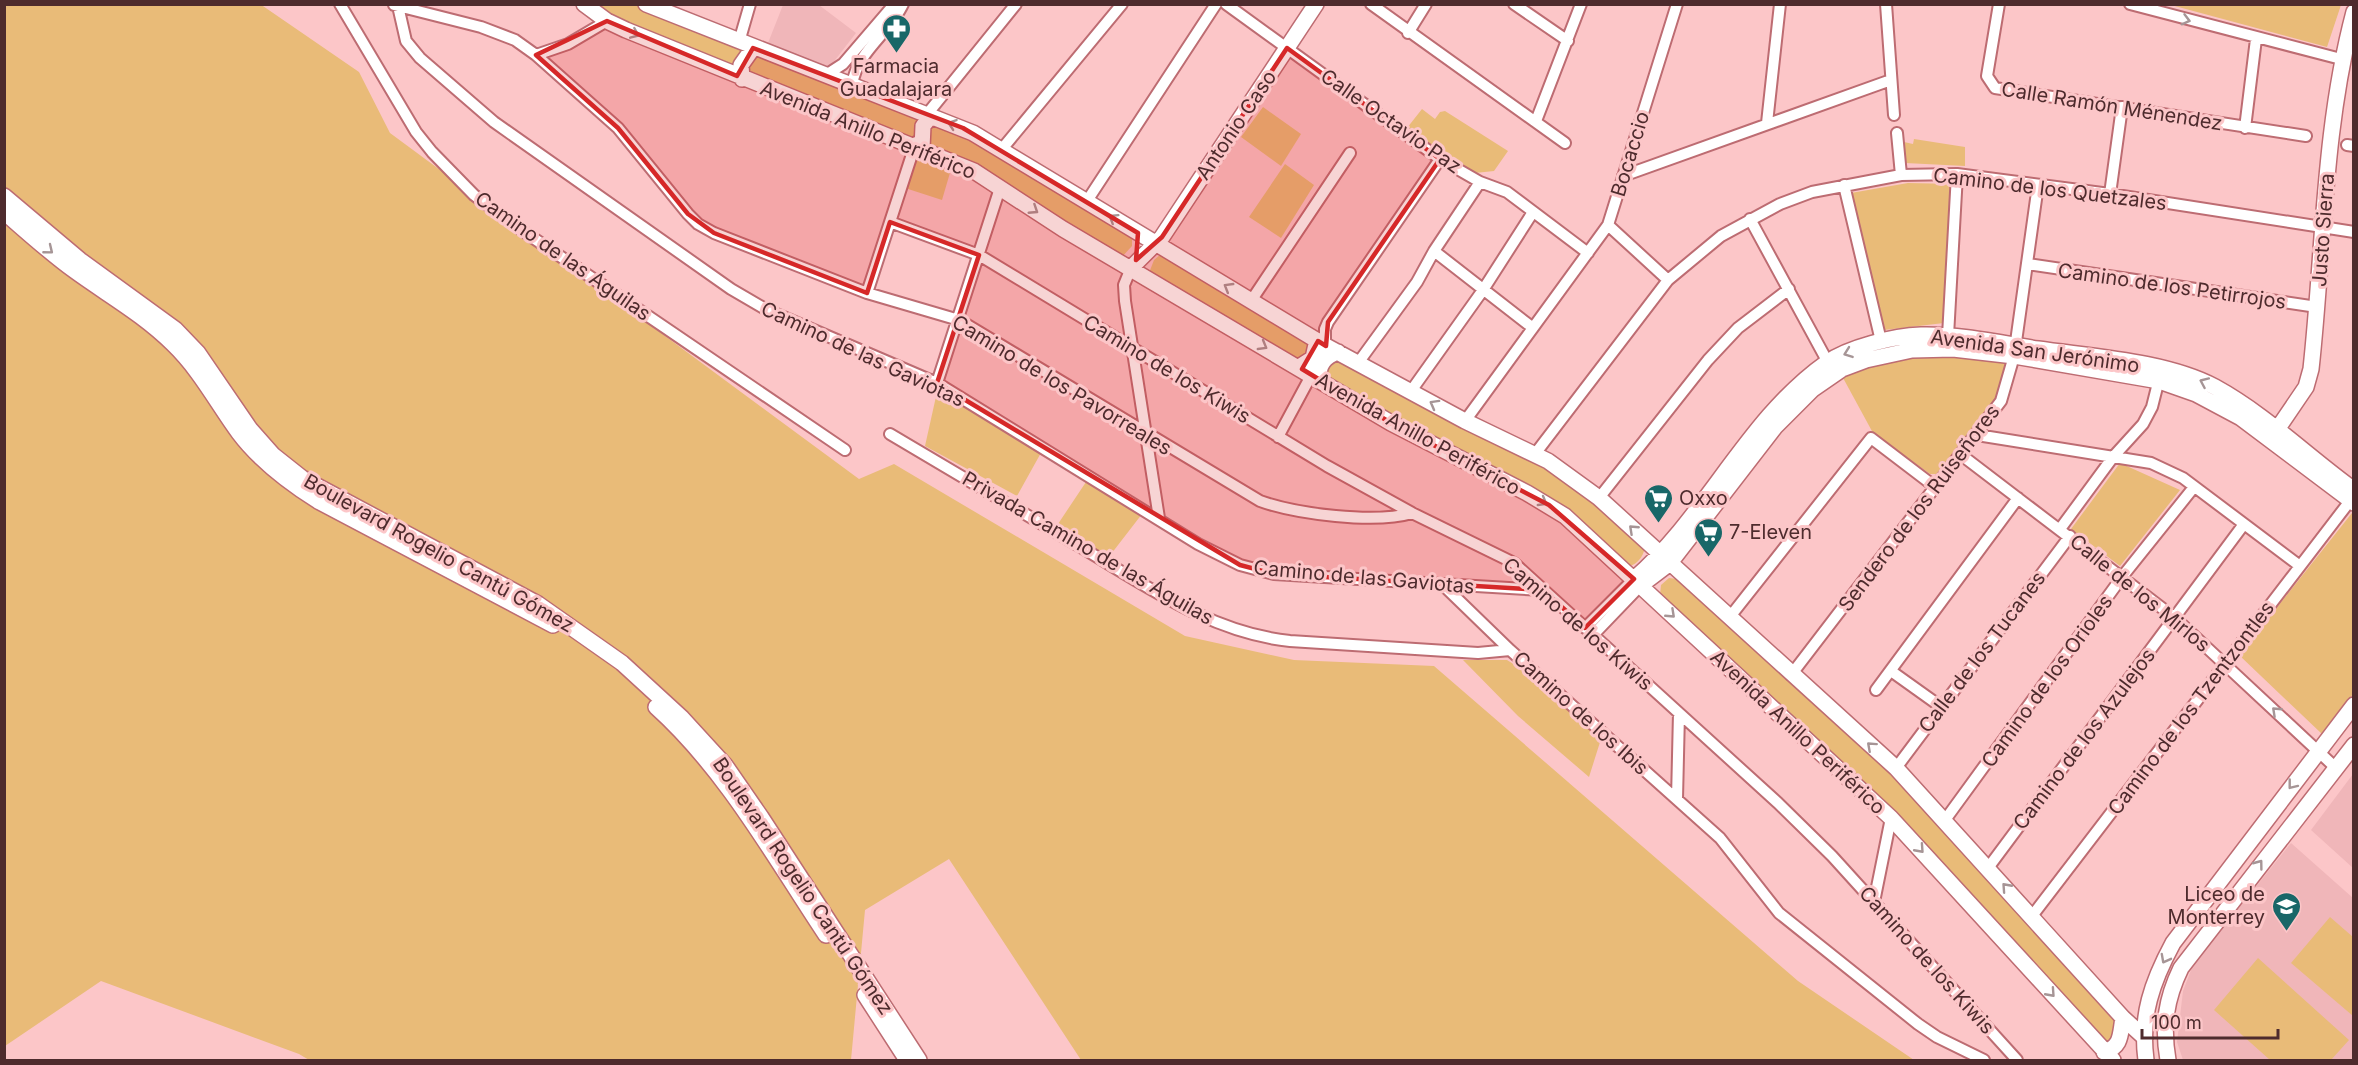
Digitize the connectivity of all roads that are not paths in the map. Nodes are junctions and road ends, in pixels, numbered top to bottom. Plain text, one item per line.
1 (340, 4) edge
2 (584, 4) edge
3 (646, 4) edge
4 (750, 4) edge
5 (1016, 4) edge
6 (1122, 4) edge
7 (1216, 4) edge
8 (1226, 4) edge
9 (1316, 4) edge
10 (1371, 4) edge
11 (1426, 4) edge
12 (1514, 4) edge
13 (1581, 4) edge
14 (1677, 4) edge
15 (1780, 4) edge
16 (1886, 4) edge
17 (1999, 4) edge
18 (2130, 4) edge
19 (396, 5) edge
20 (896, 7) edge
21 (2354, 12) edge
22 (607, 21) junction
23 (1408, 33) junction
24 (2256, 39) junction
25 (739, 42) junction
26 (1568, 42) junction
27 (753, 48) junction
28 (1287, 48) junction
29 (536, 55) junction
30 (2341, 59) junction
31 (727, 72) junction
32 (826, 75) junction
33 (742, 79) junction
34 (1891, 80) junction
35 (852, 85) junction
36 (2122, 107) junction
37 (925, 114) junction
38 (1894, 115) dead end
39 (1536, 121) junction
40 (1767, 123) junction
41 (2245, 128) junction
42 (1897, 133) dead end
43 (2306, 136) dead end
44 (1565, 143) dead end
45 (915, 145) junction
46 (1002, 149) junction
47 (1350, 153) dead end
48 (1440, 159) junction
49 (1957, 174) junction
50 (1902, 175) junction
51 (1623, 176) junction
52 (1480, 182) junction
53 (1844, 185) junction
54 (2038, 185) junction
55 (1000, 188) junction
56 (2109, 194) junction
57 (4, 196) edge
58 (1087, 201) junction
59 (4, 212) edge
60 (1533, 212) junction
61 (1750, 219) junction
62 (890, 222) junction
63 (1608, 225) junction
64 (2322, 227) junction
65 (2354, 232) edge
66 (1138, 233) junction
67 (1159, 245) junction
68 (1434, 251) junction
69 (1588, 253) junction
70 (978, 255) junction
71 (2028, 264) junction
72 (1126, 265) junction
73 (1144, 278) junction
74 (1668, 280) junction
75 (1789, 289) junction
76 (1483, 290) junction
77 (867, 293) junction
78 (1251, 300) junction
79 (2317, 307) junction
80 (959, 320) junction
81 (1533, 328) junction
82 (1948, 336) junction
83 (1881, 341) junction
84 (1327, 346) junction
85 (1132, 348) junction
86 (2014, 350) junction
87 (1358, 363) junction
88 (1831, 367) junction
89 (1310, 374) junction
90 (2160, 375) junction
91 (937, 383) junction
92 (1411, 391) junction
93 (1466, 421) junction
94 (890, 434) dead end
95 (1145, 434) junction
96 (2274, 434) junction
97 (1977, 435) junction
98 (1278, 437) junction
99 (845, 450) dead end
100 (1535, 454) junction
101 (1960, 454) junction
102 (2113, 457) junction
103 (1934, 486) junction
104 (2194, 487) junction
105 (2353, 497) edge
106 (1599, 498) junction
107 (2018, 498) junction
108 (1412, 513) junction
109 (1159, 518) junction
110 (2244, 524) junction
111 (2060, 529) junction
112 (2070, 536) junction
113 (1665, 559) junction
114 (2300, 566) junction
115 (2122, 577) junction
116 (1639, 583) junction
117 (1444, 586) junction
118 (1544, 590) junction
119 (1729, 618) junction
120 (2175, 618) junction
121 (1590, 631) junction
122 (1510, 650) junction
123 (2225, 664) junction
124 (1891, 671) junction
125 (1791, 675) junction
126 (1876, 690) dead end
127 (2354, 705) edge
128 (1940, 706) junction
129 (1678, 713) junction
130 (2347, 723) edge
131 (2354, 745) edge
132 (2319, 751) junction
133 (1896, 768) junction
134 (2336, 768) junction
135 (1677, 799) junction
136 (1891, 818) junction
137 (1945, 820) junction
138 (1720, 838) joint
139 (1988, 867) junction
140 (1875, 902) junction
141 (2032, 916) junction
142 (2123, 1018) junction
143 (2145, 1038) junction
144 (2108, 1056) edge
145 (907, 1060) edge
146 (919, 1060) edge
147 (1984, 1060) edge
148 (2017, 1060) edge
149 (2146, 1060) edge
150 (2168, 1060) edge

1 - 99 street, Camino de las Águilas
2 - 22 street, Avenida Anillo Periférico
3 - 25 street, Avenida Anillo Periférico
4 - 25 street
5 - 37 street
6 - 46 street
7 - 58 street
8 - 28 street, Calle Octavio Paz
9 - 28 street, Antonio Caso
10 - 23 street
11 - 23 street
12 - 26 street
13 - 26 street
14 - 51 street, Bocaccio
15 - 40 street
16 - 34 street
17 - 36 street, Calle Ramón Ménendez
18 -> 24 street
19 - 29 street, Camino de los Pavorreales
19 - 91 street, Camino de las Gaviotas
20 - 32 street
20 - 35 street
21 - 30 street, Justo Sierra
22 - 29 street
22 -> 31 street, Avenida Anillo Periférico
23 - 39 street
24 - 30 street
24 - 41 street, Calle Ramón Ménendez
25 - 27 street, Avenida Anillo Periférico
25 - 31 street
26 - 39 street
27 - 32 street, Avenida Anillo Periférico
27 - 33 street
28 - 48 street, Calle Octavio Paz
28 - 67 street, Antonio Caso
29 - 77 street, Camino de los Pavorreales
30 - 64 street, Justo Sierra
31 - 33 street, Avenida Anillo Periférico
32 - 35 street, Avenida Anillo Periférico
33 - 45 street, Avenida Anillo Periférico
34 - 38 street
34 - 40 street
35 - 37 street, Avenida Anillo Periférico
36 - 41 street, Calle Ramón Ménendez
36 - 56 street
37 - 45 street
46 -> 37 street, Avenida Anillo Periférico
39 - 44 street
40 - 51 street
41 - 43 street, Calle Ramón Ménendez
42 - 50 street
45 - 55 street, Avenida Anillo Periférico
45 - 62 street
46 - 58 street, Avenida Anillo Periférico
47 - 78 street
48 - 52 street, Calle Octavio Paz
48 - 84 street
49 - 50 street, Camino de los Quetzales
49 - 54 street, Camino de los Quetzales
49 - 82 street
50 - 53 street, Camino de los Quetzales
51 - 63 street, Bocaccio
52 - 60 street, Calle Octavio Paz
52 - 68 street
53 - 61 street, Camino de los Quetzales
53 - 83 street
54 - 56 street, Camino de los Quetzales
54 - 71 street, Sendero de los Ruiseñores
55 - 70 street
55 -> 72 street, Avenida Anillo Periférico
56 - 64 street, Camino de los Quetzales
57 - 146 street, Boulevard Rogelio Cantú Gómez
66 -> 58 street, Avenida Anillo Periférico
59 -> 145 street, Boulevard Rogelio Cantú Gómez
60 - 69 street, Calle Octavio Paz
60 - 76 street
61 - 74 street, Camino de los Quetzales
61 - 75 street
62 - 70 street, Camino de los Kiwis
62 - 77 street
63 - 69 street, Bocaccio
63 - 74 street
64 - 65 street, Camino de los Quetzales
64 - 79 street, Justo Sierra
66 - 67 street, Avenida Anillo Periférico
66 - 72 street
67 - 72 street
67 - 73 street
78 -> 67 street, Avenida Anillo Periférico
68 - 76 street
68 - 87 street
69 - 81 street, Bocaccio
70 - 80 street
70 - 85 street, Camino de los Kiwis
71 - 79 street, Camino de los Petirrojos
71 - 86 street, Sendero de los Ruiseñores
72 - 73 street, Avenida Anillo Periférico
72 - 85 street
73 -> 89 street, Avenida Anillo Periférico
74 - 100 street, Camino de los Quetzales
75 - 88 street
75 - 106 street
76 - 81 street
76 - 92 street
77 - 80 street, Camino de los Pavorreales
78 - 84 street, Avenida Anillo Periférico
79 - 96 street, Justo Sierra
80 - 91 street
80 - 95 street, Camino de los Pavorreales
81 - 93 street, Bocaccio
82 - 83 street, Avenida San Jerónimo
82 - 86 street, Avenida San Jerónimo
83 -> 88 street, Avenida San Jerónimo
84 - 87 street, Avenida Anillo Periférico
84 - 89 street
84 - 89 street
85 - 95 street
85 - 98 street, Camino de los Kiwis
86 - 88 street, Avenida San Jerónimo
86 - 90 street, Avenida San Jerónimo
86 - 97 street, Sendero de los Ruiseñores
87 - 92 street, Avenida Anillo Periférico
88 - 113 street, Avenida San Jerónimo
89 - 98 street
89 -> 116 street, Avenida Anillo Periférico
90 - 96 street, Avenida San Jerónimo
90 - 102 street
91 - 109 street, Camino de las Gaviotas
93 -> 92 street, Avenida Anillo Periférico
93 - 100 street, Avenida Anillo Periférico
94 - 122 street, Privada Camino de las Águilas
95 - 108 street, Camino de los Pavorreales
95 - 109 street
96 - 105 street, Avenida San Jerónimo
97 - 101 street, Sendero de los Ruiseñores
97 - 102 street
98 - 108 street, Camino de los Kiwis
100 - 106 street, Avenida Anillo Periférico
101 - 103 street, Sendero de los Ruiseñores
101 - 107 street, Calle de los Mirlos
102 - 104 street
102 - 111 street
103 - 119 street
103 - 125 street, Sendero de los Ruiseñores
104 - 110 street
104 - 115 street, Camino de los Orioles
105 - 114 street, Camino de los Tzentzontles
113 -> 106 street, Avenida Anillo Periférico
107 - 111 street, Calle de los Mirlos
107 - 124 street
108 - 118 street, Camino de los Kiwis
109 - 117 street, Camino de las Gaviotas
110 - 114 street
110 - 120 street, Camino de los Azulejos
111 - 112 street, Calle de los Mirlos
112 - 115 street, Calle de los Mirlos
112 - 128 street, Calle de los Tucanes
113 - 116 street, Avenida San Jerónimo
113 - 116 street
113 - 119 street, Avenida Anillo Periférico
114 - 123 street, Camino de los Tzentzontles
115 - 120 street, Calle de los Mirlos
115 - 137 street, Camino de los Orioles
116 - 121 street, Avenida San Jerónimo
116 -> 136 street, Avenida Anillo Periférico
117 - 118 street, Camino de las Gaviotas
117 - 122 street, Camino de los Ibis
118 - 121 street, Camino de los Kiwis
119 - 125 street, Avenida Anillo Periférico
120 - 123 street, Calle de los Mirlos
120 - 139 street, Camino de los Azulejos
121 - 129 street, Camino de los Kiwis
122 - 135 street, Camino de los Ibis
132 -> 123 street, Calle de los Mirlos
123 - 141 street, Camino de los Tzentzontles
124 - 126 street
124 - 128 street
133 -> 125 street, Avenida Anillo Periférico
127 - 130 street
128 - 133 street, Calle de los Tucanes
129 - 135 street
129 - 140 street, Camino de los Kiwis
130 - 132 street
131 - 134 street
132 - 134 street, Calle de los Mirlos
132 -> 143 street
133 - 137 street, Avenida Anillo Periférico
150 -> 134 street
135 - 138 street, Camino de los Ibis
136 - 140 street
136 -> 144 street, Avenida Anillo Periférico
137 - 139 street, Avenida Anillo Periférico
138 - 147 street, Camino de los Kiwis
141 -> 139 street, Avenida Anillo Periférico
140 - 148 street, Camino de los Kiwis
141 - 142 street, Avenida Anillo Periférico
142 - 143 street, Avenida Anillo Periférico
142 - 144 street
143 - 149 street

